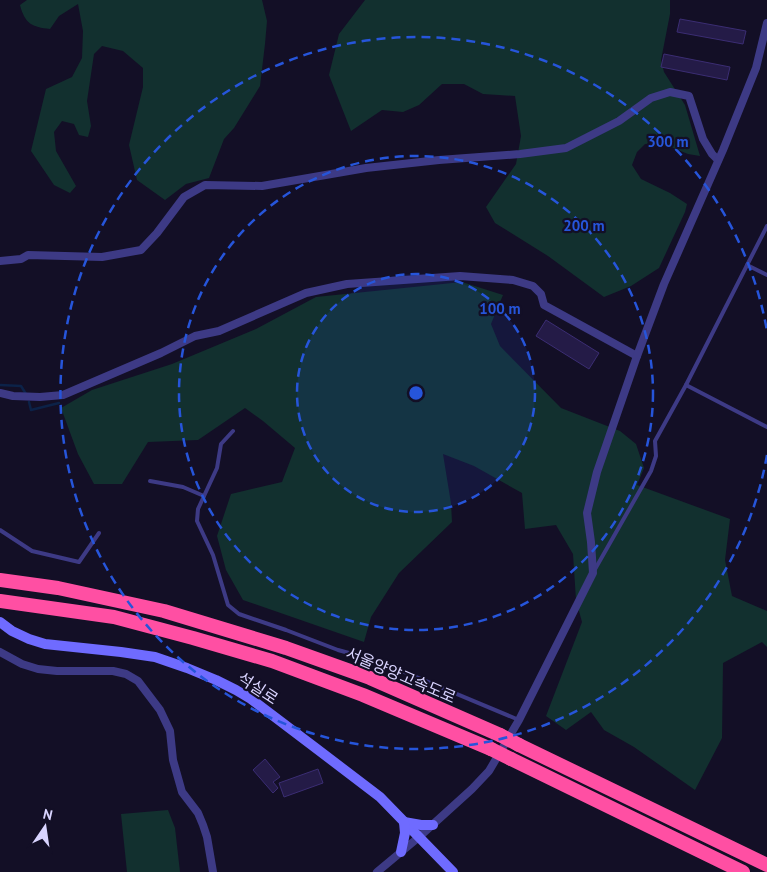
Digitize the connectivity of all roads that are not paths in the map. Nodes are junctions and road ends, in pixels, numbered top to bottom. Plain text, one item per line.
1 (767, 23) edge
2 (767, 60) edge
3 (758, 64) junction
4 (718, 160) junction
5 (767, 226) edge
6 (0, 261) edge
7 (747, 265) junction
8 (767, 274) edge
9 (637, 356) junction
10 (686, 386) junction
11 (0, 392) edge
12 (767, 427) edge
13 (233, 432) dead end
14 (150, 480) dead end
15 (204, 496) junction
16 (0, 530) edge
17 (99, 534) dead end
18 (593, 573) junction
19 (0, 580) edge
20 (0, 601) edge
21 (0, 622) edge
22 (0, 652) edge
23 (519, 720) junction
24 (404, 822) junction
25 (433, 825) junction
26 (419, 837) junction
27 (401, 852) junction
28 (767, 865) edge
29 (213, 872) edge
30 (377, 872) edge
31 (453, 872) edge
32 (743, 872) edge

1 - 3 street
2 - 3 street
3 - 4 street
4 - 6 street
4 - 9 street
5 - 7 lane
7 - 8 lane
7 - 10 lane
9 - 11 street
9 - 18 street
10 - 12 lane
10 - 18 lane
13 - 15 lane
14 - 15 lane
15 - 23 lane
16 - 17 lane
18 - 23 street
19 - 28 highway, 서울양양고속도로, bridge
20 - 32 highway, 서울양양고속도로, bridge
21 - 24 main road, 석실로
22 - 29 street
23 - 25 street
24 - 25 main road
24 - 26 main road, 석실로
24 - 27 main road
25 - 26 street
26 - 27 street
26 - 31 main road, 석실로
27 - 30 street

